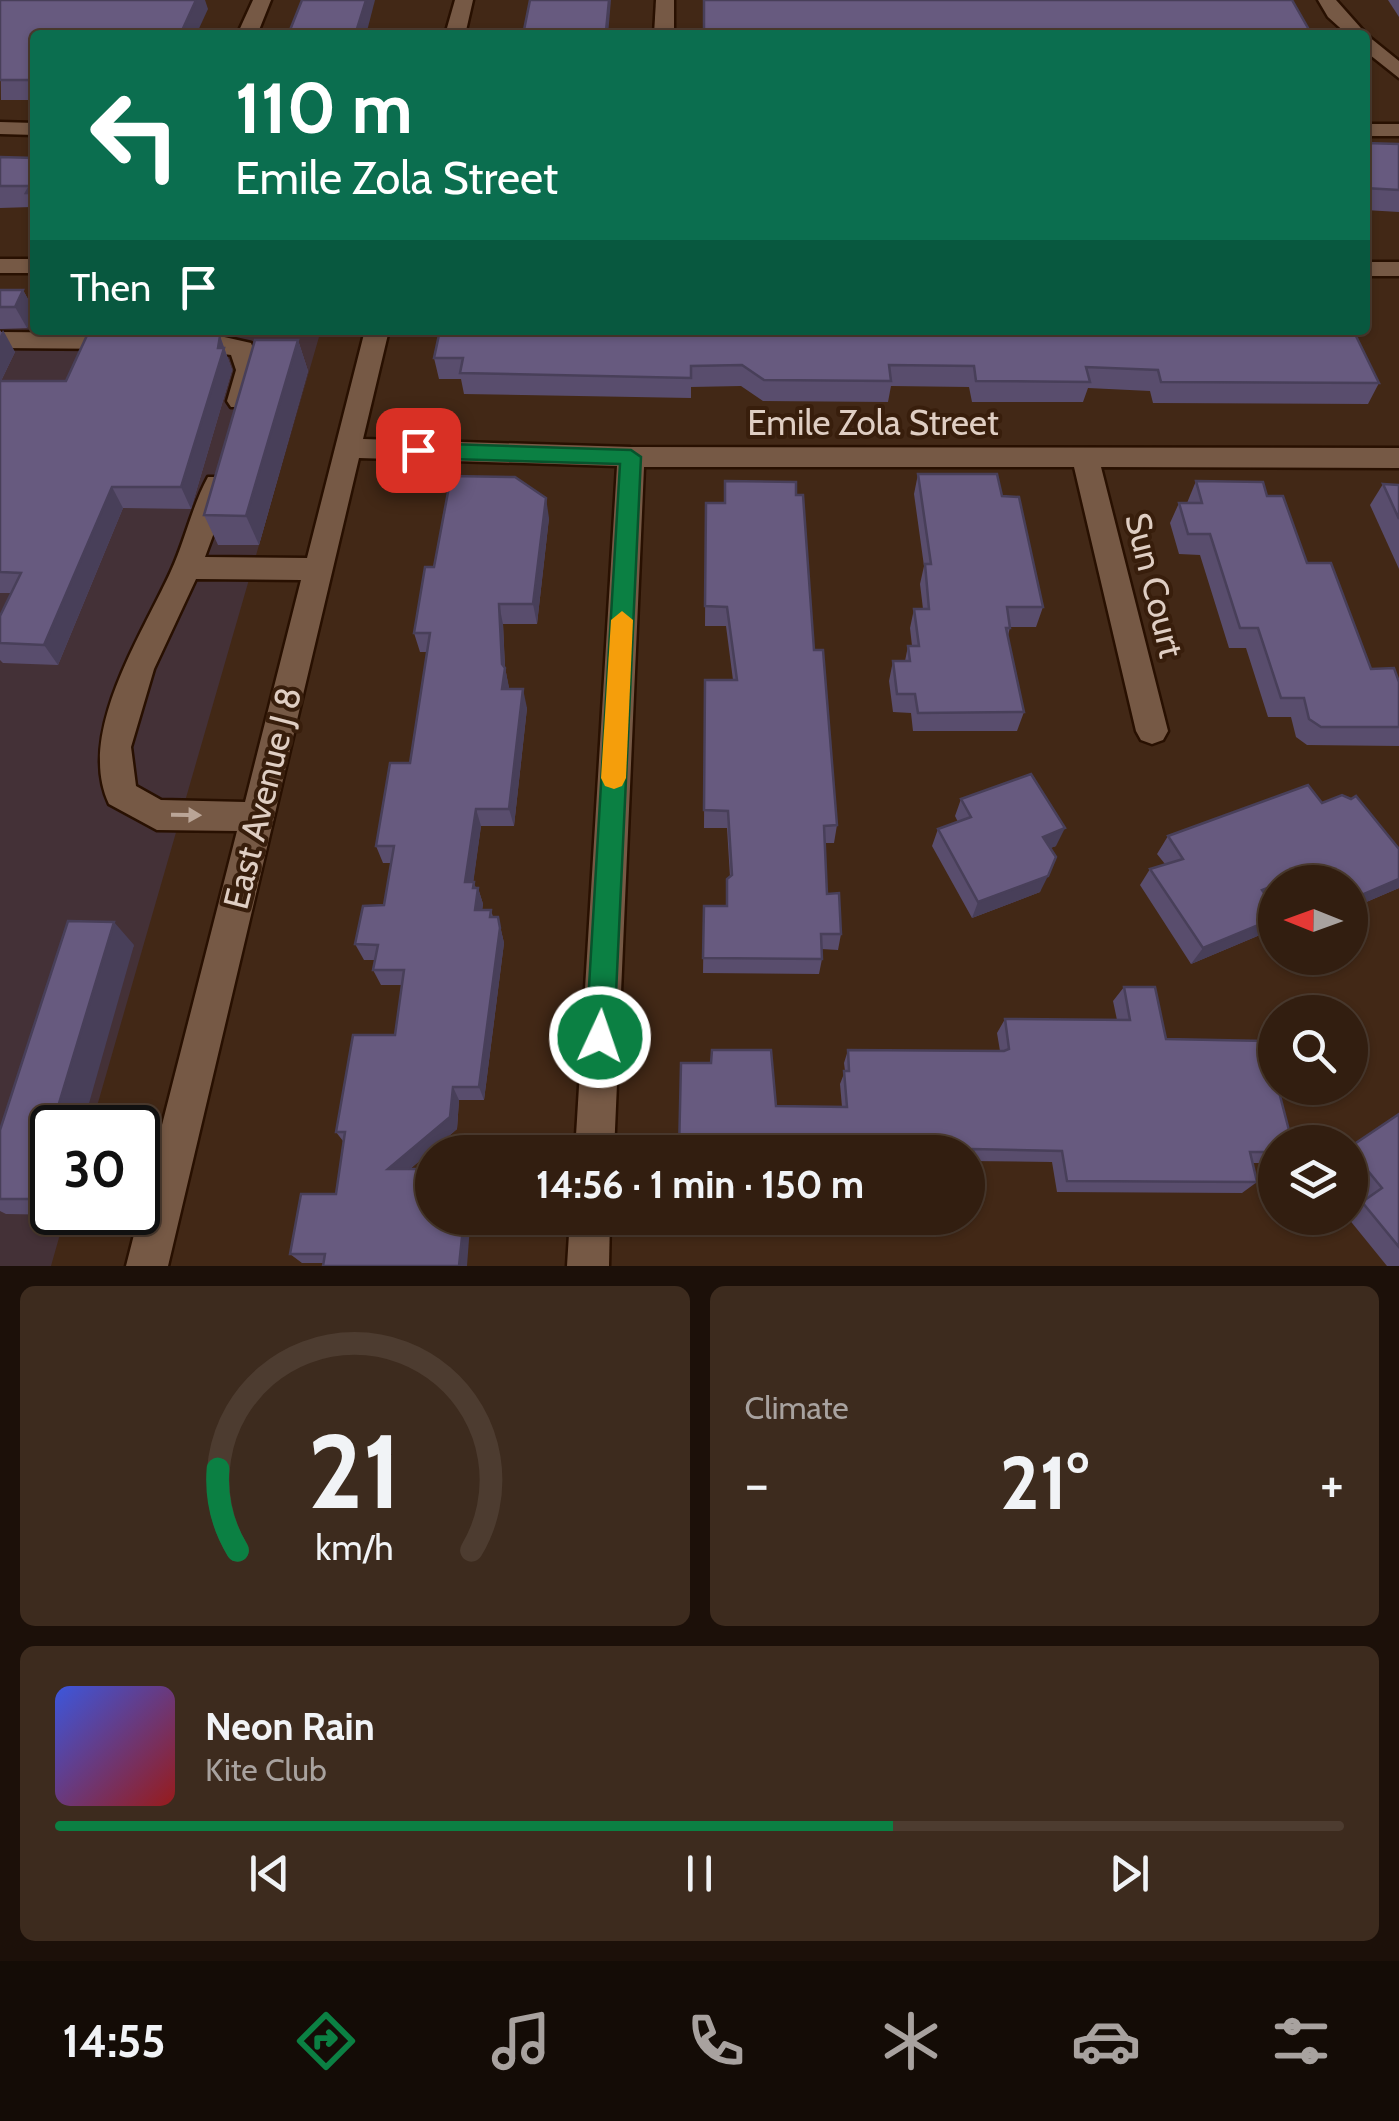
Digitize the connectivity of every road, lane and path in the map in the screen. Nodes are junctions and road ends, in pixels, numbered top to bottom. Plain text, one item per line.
1 (262, 0) edge
2 (464, 0) edge
3 (665, 0) edge
4 (1327, 0) edge
5 (250, 30) edge
6 (456, 30) edge
7 (664, 30) edge
8 (1354, 30) edge
9 (1370, 45) edge
10 (1399, 72) edge
11 (0, 128) edge
12 (30, 128) edge
13 (1370, 130) edge
14 (1399, 130) edge
15 (0, 266) edge
16 (30, 266) edge
17 (1370, 269) edge
18 (1399, 270) edge
19 (30, 334) edge
20 (54, 335) edge
21 (377, 335) edge
22 (0, 340) edge
23 (235, 422) edge
24 (348, 448) junction
25 (226, 456) edge
26 (631, 457) junction
27 (1085, 457) junction
28 (1399, 458) edge
29 (186, 568) junction
30 (318, 569) junction
31 (1152, 731) dead end
32 (257, 817) junction
33 (595, 1135) edge
34 (589, 1235) edge
35 (147, 1266) edge
36 (588, 1266) edge

1 - 5 street
2 - 6 street
3 - 7 street
4 - 8 street
9 - 10 street
11 - 12 street
13 - 14 street
15 - 16 street
17 - 18 street
19 - 22 street
20 - 23 street
21 - 24 street, East Avenue J 8
24 - 26 street, Emile Zola Street
24 - 30 street, East Avenue J 8
25 - 29 street
26 - 27 street, Emile Zola Street
26 - 33 street
27 - 28 street, Emile Zola Street
27 - 31 street, Sun Court
29 - 30 street
29 -> 32 street
30 - 32 street, East Avenue J 8
32 - 35 street, East Avenue J 8
34 - 36 street

